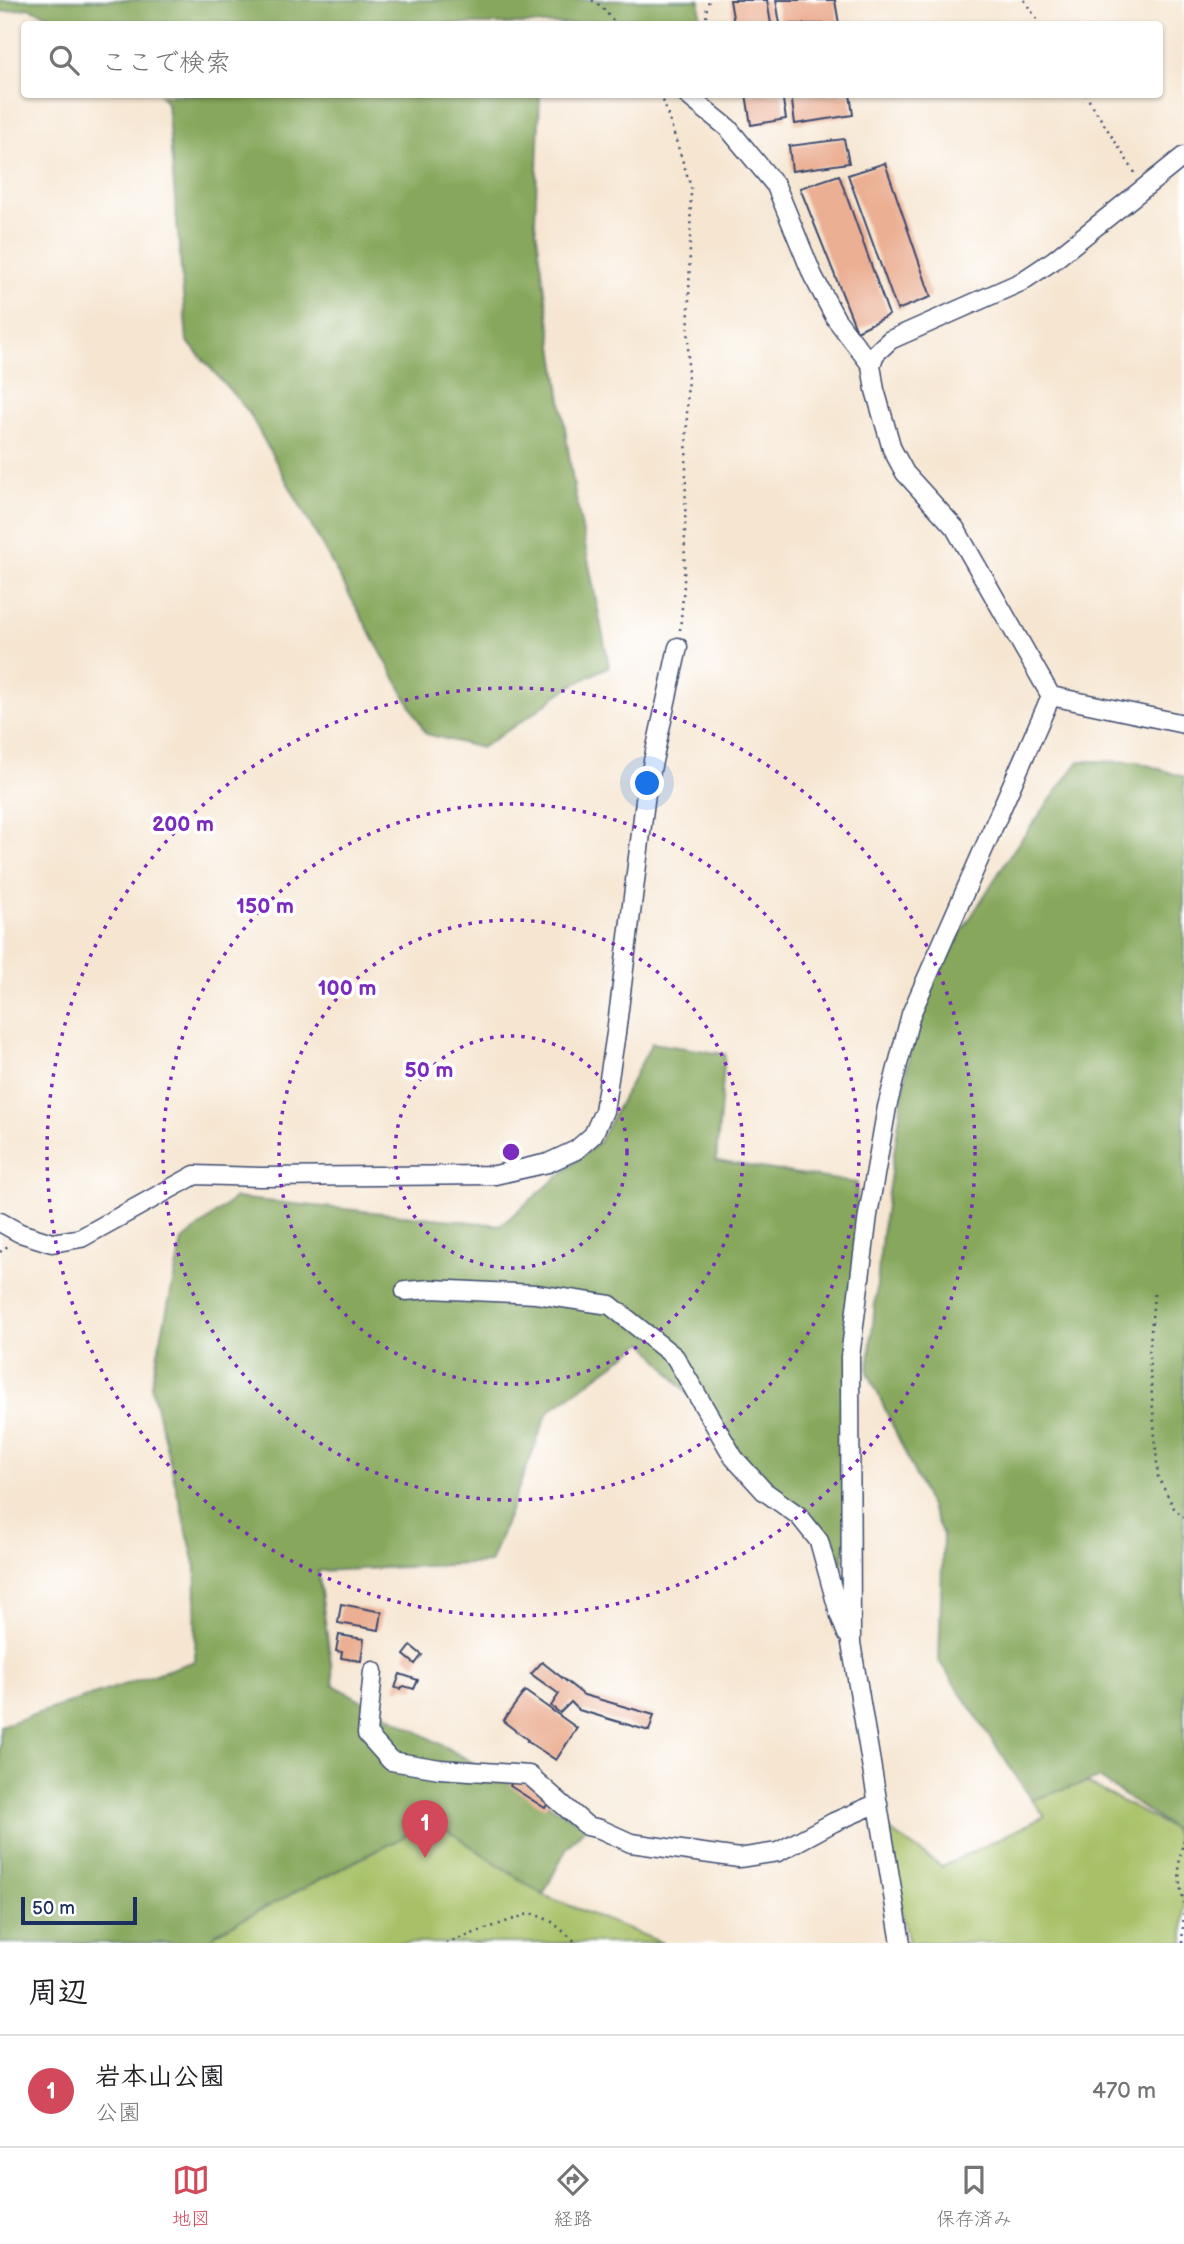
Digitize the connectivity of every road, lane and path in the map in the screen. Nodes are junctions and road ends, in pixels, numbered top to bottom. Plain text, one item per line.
1 (592, 0) edge
2 (709, 0) edge
3 (1024, 0) edge
4 (613, 21) edge
5 (707, 21) edge
6 (1038, 21) edge
7 (663, 98) edge
8 (691, 98) edge
9 (1087, 98) edge
10 (1184, 156) edge
11 (1144, 188) junction
12 (871, 365) junction
13 (678, 647) joint
14 (1051, 696) junction
15 (1184, 724) edge
16 (0, 1222) edge
17 (405, 1291) dead end
18 (1154, 1294) dead end
19 (1184, 1517) edge
20 (851, 1643) junction
21 (373, 1671) dead end
22 (878, 1803) junction
23 (1184, 1840) edge
24 (1184, 1866) edge
25 (1179, 1869) junction
26 (1184, 1903) edge
27 (1184, 1912) edge
28 (446, 1943) edge
29 (577, 1943) edge
30 (901, 1943) edge
31 (1182, 1943) edge

1 - 4 path
2 - 5 path
3 - 6 path
7 - 13 path
8 - 12 street
9 - 11 path
10 - 11 street
11 - 12 street
12 - 14 street
13 - 16 street
14 - 15 street
14 - 20 street
17 - 20 street
18 - 19 path
20 - 22 street
21 - 22 street
22 - 30 street
23 - 25 path
24 - 25 path
25 - 26 path
27 - 31 path
28 - 29 path

